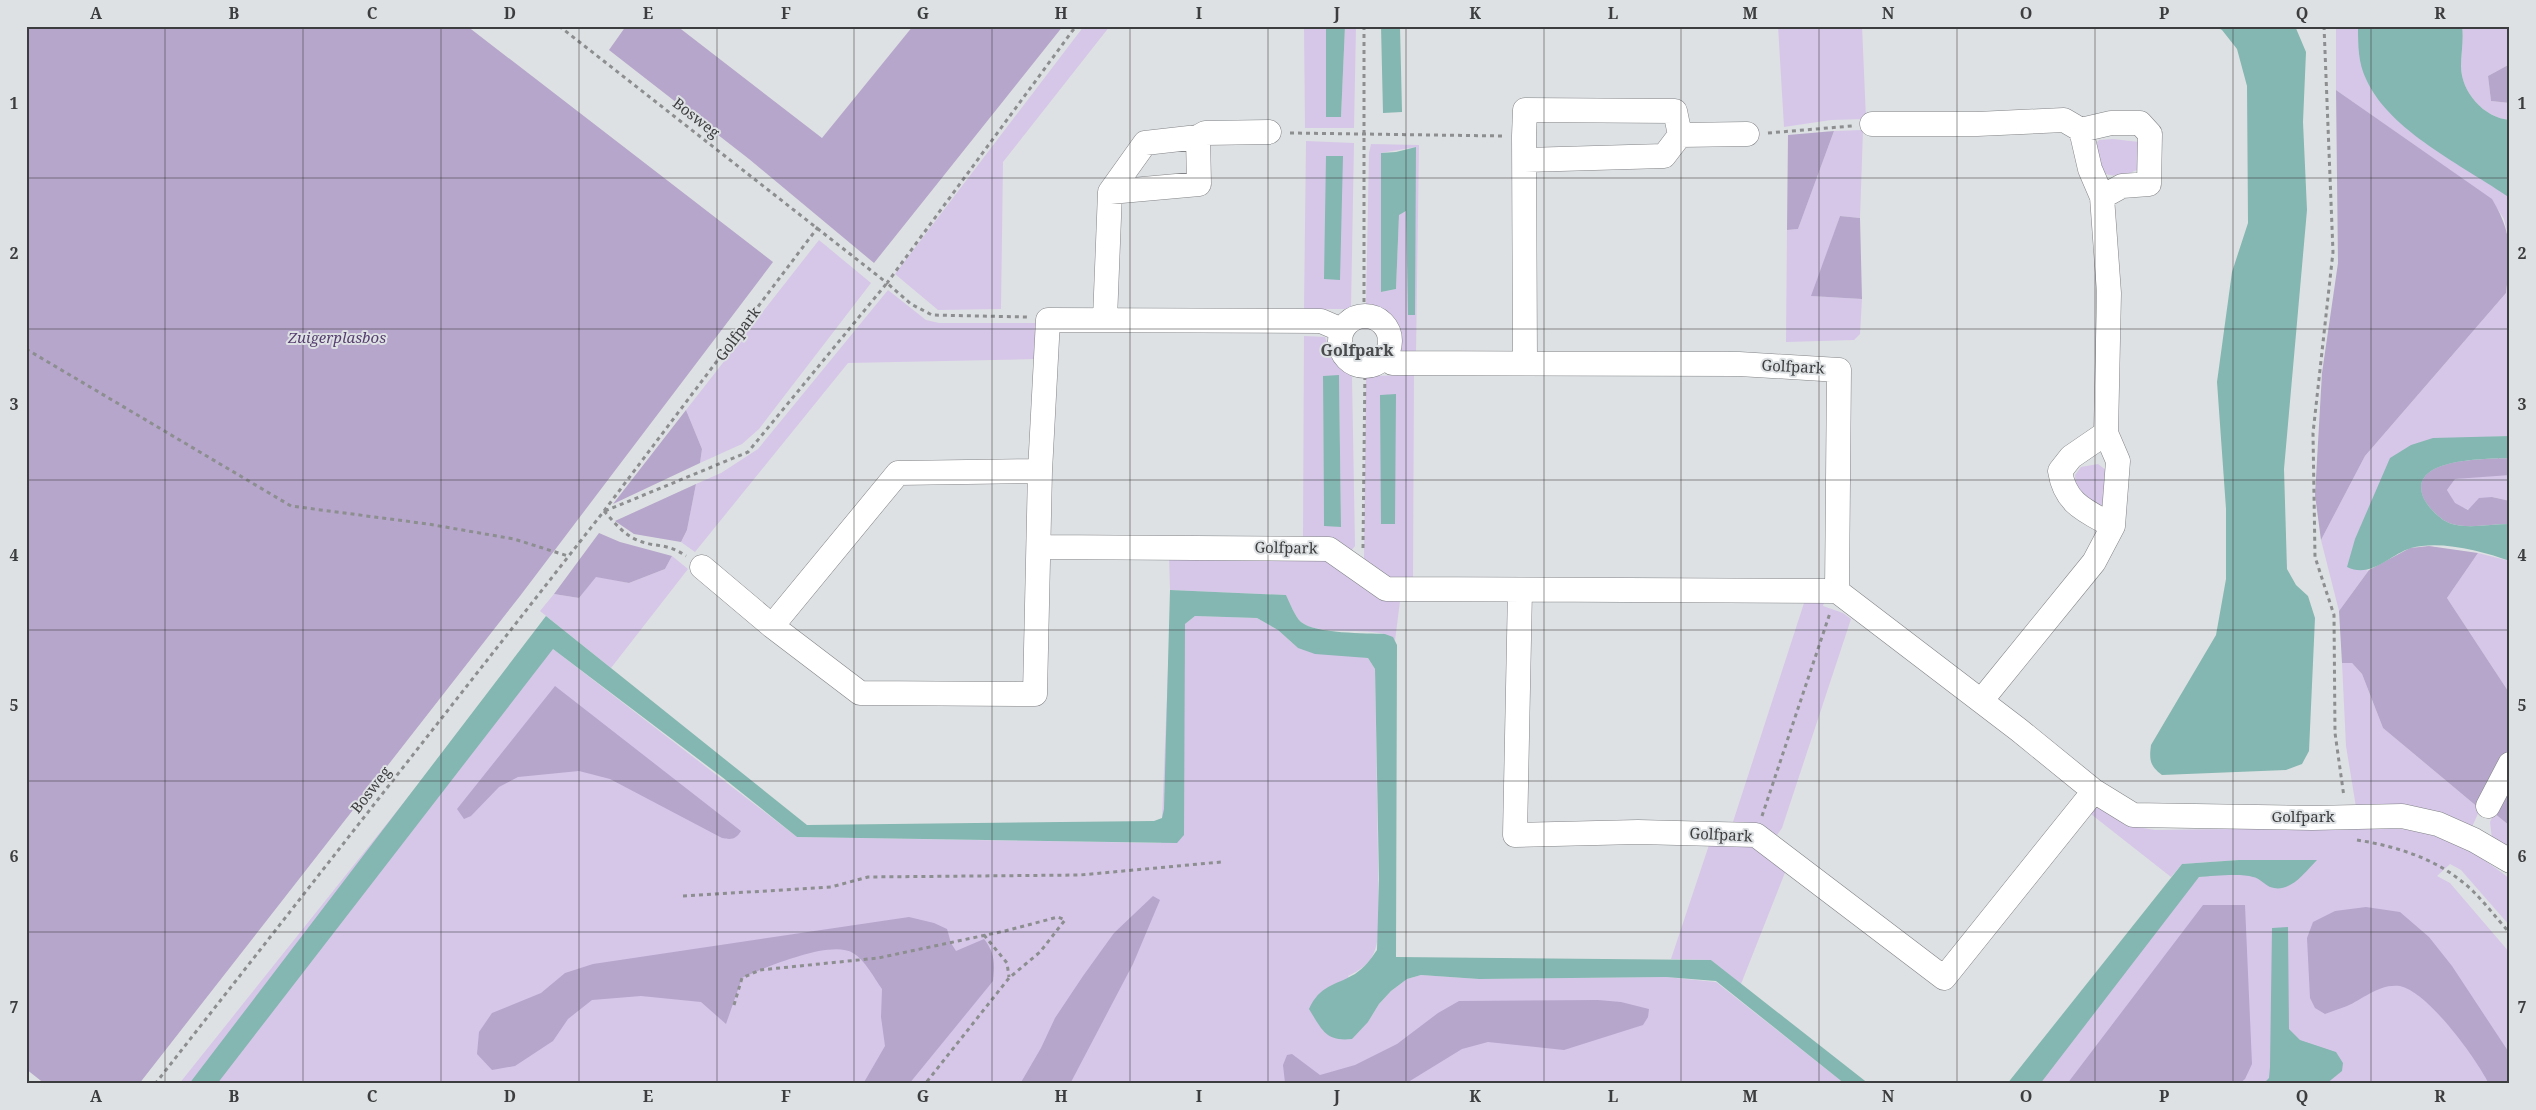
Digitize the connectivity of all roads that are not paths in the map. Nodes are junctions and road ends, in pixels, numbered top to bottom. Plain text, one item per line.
1 (1872, 124) road end
2 (2081, 130) junction
3 (1269, 132) road end
4 (1747, 134) road end
5 (1680, 135) junction
6 (1198, 137) junction
7 (1524, 160) junction
8 (1110, 192) junction
9 (2102, 197) junction
10 (1105, 319) junction
11 (1342, 330) junction
12 (1375, 361) junction
13 (1525, 362) junction
14 (2106, 433) junction
15 (1040, 471) junction
16 (2113, 526) junction
17 (1040, 547) junction
18 (702, 567) road end
19 (1520, 590) junction
20 (1837, 591) junction
21 (772, 626) junction
22 (1981, 701) junction
23 (2510, 764) edge
24 (2094, 791) junction
25 (2488, 806) dead end
26 (2510, 861) edge

1 - 2 street
2 - 9 street
2 - 9 street
3 - 6 street
4 - 5 street
5 - 7 street
5 - 7 street
6 - 8 street
6 - 8 street
7 - 13 street
8 - 10 street
9 - 14 street
10 - 11 street
10 - 15 street
11 - 12 street, Golfpark
11 - 12 street
12 - 13 street, Golfpark
13 - 20 street, Golfpark
14 - 16 street
14 - 16 street
15 - 17 street
15 - 21 street
16 - 22 street
17 - 19 street, Golfpark
17 - 21 street
18 - 21 street
19 - 20 street, Golfpark
19 - 24 street, Golfpark
20 - 22 street, Golfpark
22 - 24 street, Golfpark
23 - 25 street
24 - 26 street, Golfpark

